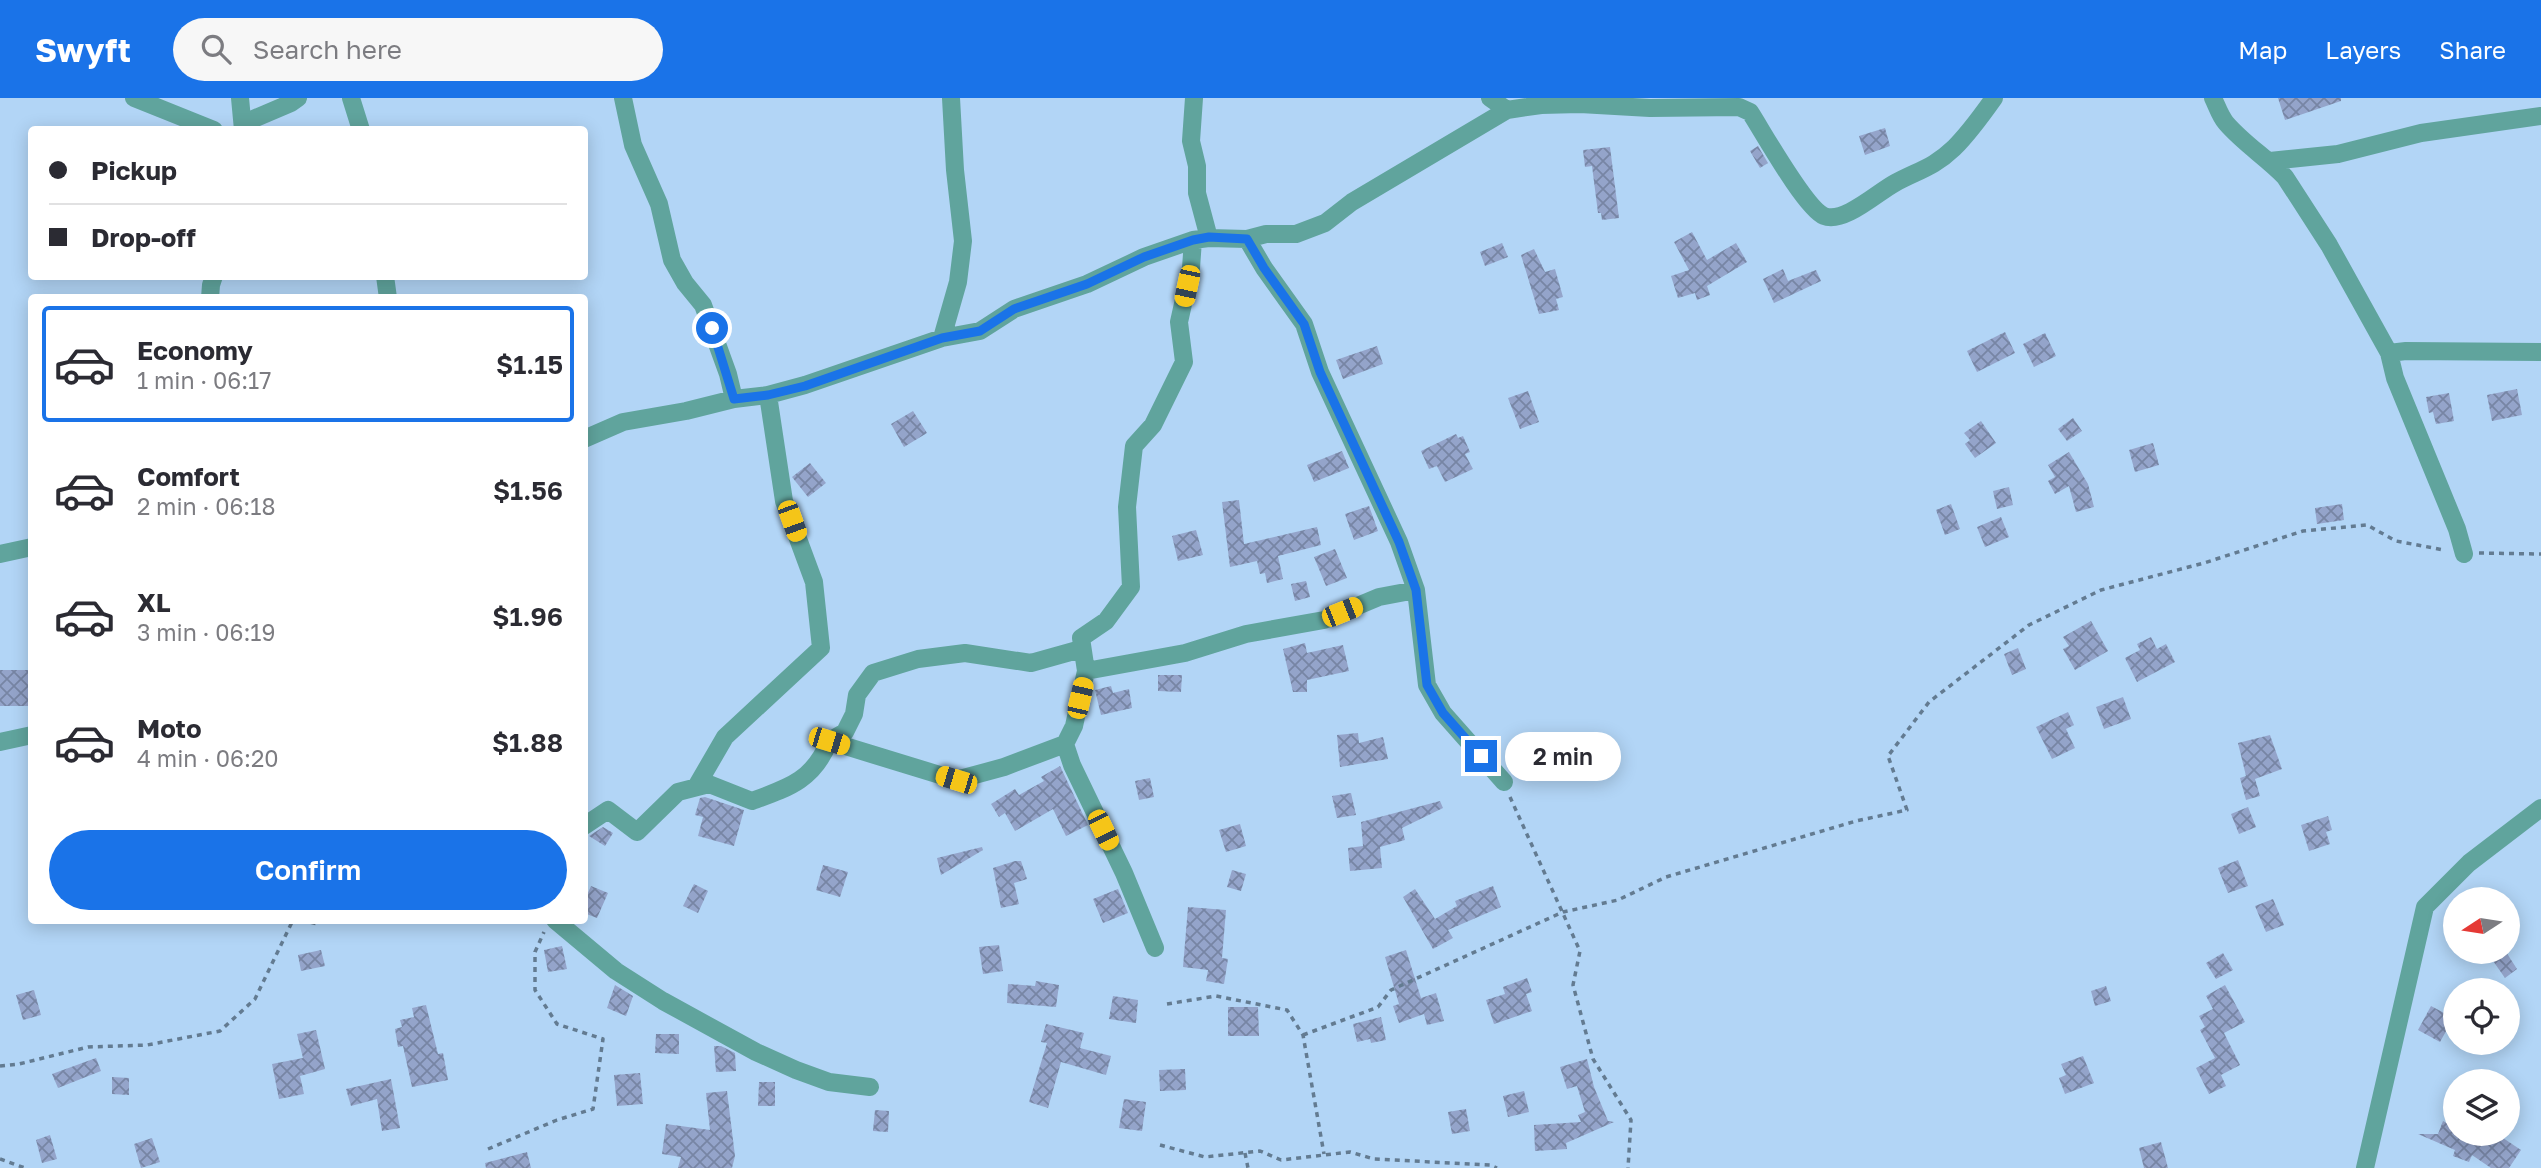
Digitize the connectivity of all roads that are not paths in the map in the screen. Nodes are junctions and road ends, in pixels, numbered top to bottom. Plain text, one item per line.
1 (134, 98) edge
2 (240, 98) edge
3 (298, 98) edge
4 (351, 98) edge
5 (623, 98) edge
6 (951, 98) edge
7 (1194, 98) edge
8 (1490, 98) edge
9 (1994, 98) edge
10 (2213, 98) edge
11 (1702, 102) edge
12 (1507, 110) junction
13 (2541, 116) edge
14 (204, 126) edge
15 (243, 126) edge
16 (360, 126) edge
17 (2270, 161) junction
18 (1201, 239) junction
19 (1247, 239) junction
20 (942, 338) junction
21 (2541, 352) edge
22 (2389, 353) junction
23 (768, 395) junction
24 (734, 399) junction
25 (588, 437) edge
26 (28, 548) edge
27 (0, 554) edge
28 (2465, 554) road end
29 (1416, 590) junction
30 (1081, 649) junction
31 (1086, 671) junction
32 (28, 736) edge
33 (829, 741) junction
34 (0, 742) edge
35 (1065, 744) junction
36 (1504, 782) road end
37 (696, 788) junction
38 (2541, 808) edge
39 (588, 823) edge
40 (550, 926) edge
41 (1155, 948) dead end
42 (870, 1087) dead end
43 (2365, 1168) edge

1 - 14 street
2 - 15 street
3 - 15 street
4 - 16 street
5 - 24 street
6 - 20 street
7 - 18 street
8 - 12 street
9 - 11 street
10 - 17 street
11 - 12 street
12 - 19 street
13 - 17 street
17 - 22 street
18 - 19 street
18 - 20 street
18 - 30 street
19 - 29 street
20 - 23 street
21 - 22 street
22 - 28 street
23 - 24 street
23 - 37 street
24 - 25 street
26 - 27 street
29 - 31 street
29 - 36 street
30 - 31 street
30 - 33 street
31 - 35 street
32 - 34 street
33 - 35 street
33 - 37 street
35 - 41 street
37 - 39 street
38 - 43 street
40 - 42 street

